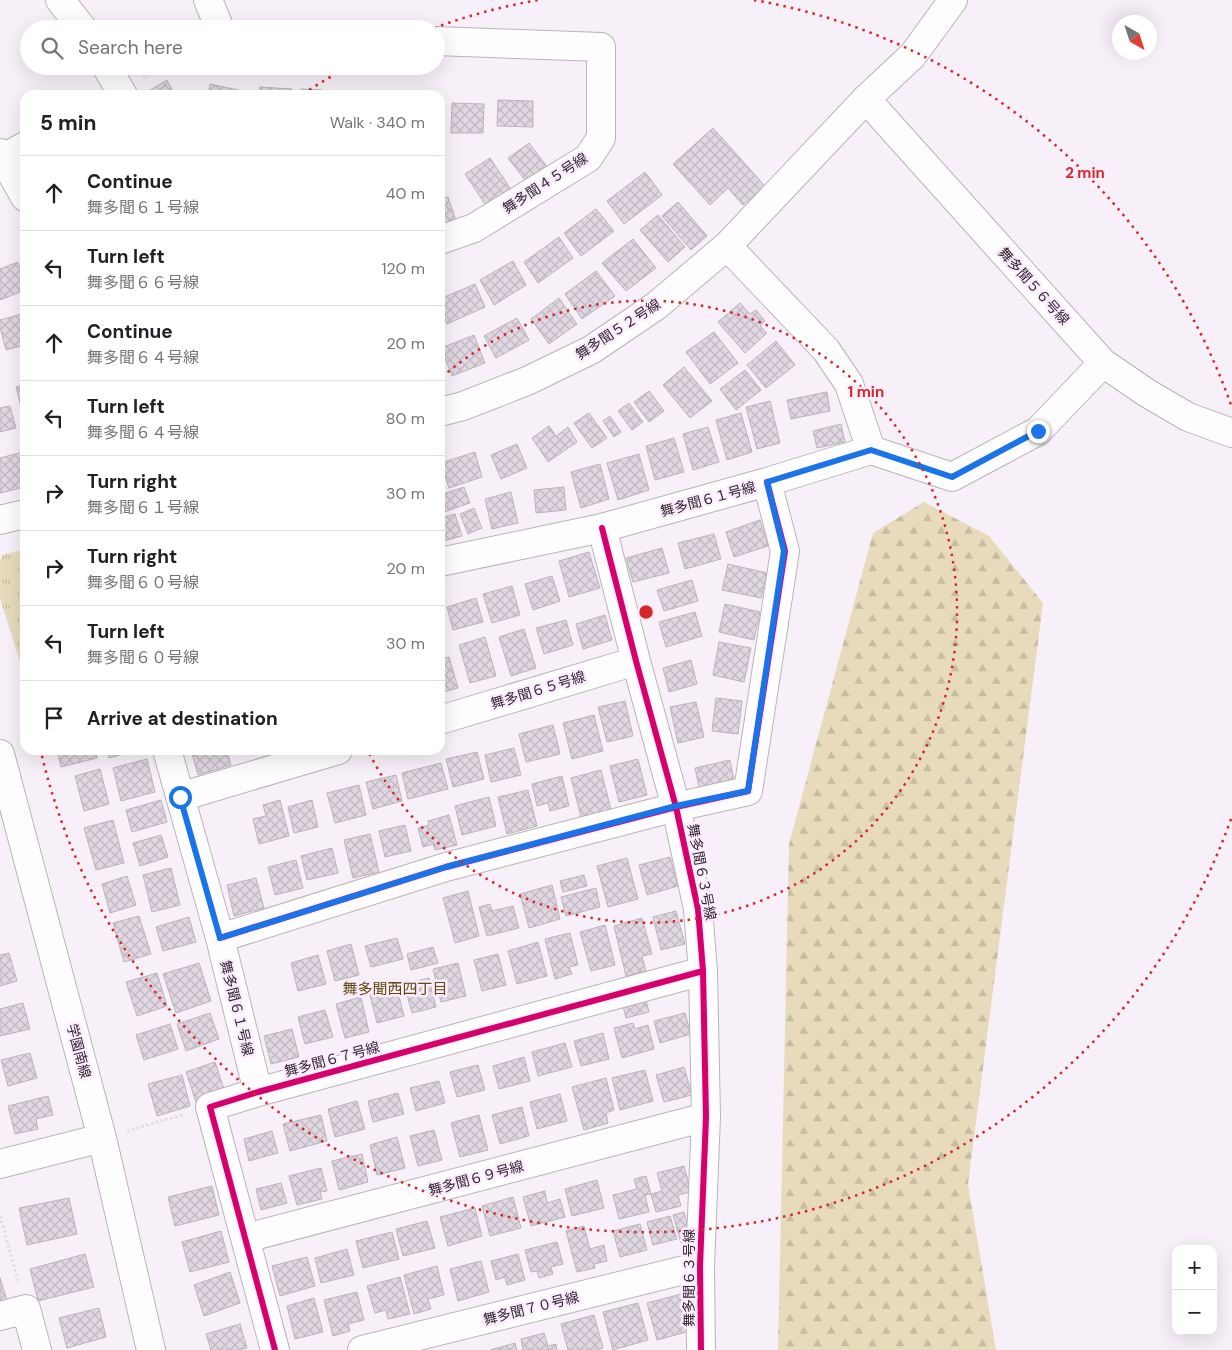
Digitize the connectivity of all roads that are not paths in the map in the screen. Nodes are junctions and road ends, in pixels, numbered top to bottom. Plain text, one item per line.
1 (60, 0) edge
2 (208, 0) edge
3 (953, 0) edge
4 (76, 20) edge
5 (216, 20) edge
6 (445, 40) edge
7 (110, 75) edge
8 (117, 90) edge
9 (866, 99) junction
10 (9, 152) edge
11 (20, 183) edge
12 (445, 238) edge
13 (727, 246) junction
14 (1103, 363) junction
15 (445, 411) edge
16 (1232, 433) edge
17 (871, 450) junction
18 (767, 482) junction
19 (20, 515) edge
20 (0, 520) edge
21 (602, 528) junction
22 (445, 561) edge
23 (636, 661) junction
24 (445, 718) edge
25 (0, 754) edge
26 (168, 755) edge
27 (321, 755) edge
28 (180, 797) junction
29 (676, 806) junction
30 (220, 938) junction
31 (703, 971) junction
32 (258, 1092) junction
33 (706, 1117) junction
34 (102, 1138) junction
35 (0, 1164) edge
36 (246, 1238) junction
37 (700, 1266) junction
38 (13, 1312) edge
39 (37, 1350) edge
40 (151, 1350) edge
41 (275, 1350) edge
42 (362, 1350) edge
43 (701, 1350) edge

1 - 4 street
2 - 5 street
3 - 9 street
6 - 12 street, 舞多聞４５号線
7 - 8 street
9 - 13 street
9 - 14 street, 舞多聞５６号線
10 - 11 street
13 - 15 street, 舞多聞５２号線
13 - 17 street
14 - 16 street, 舞多聞５６号線
14 - 17 street
17 - 18 street, 舞多聞６１号線
18 - 21 street, 舞多聞６１号線
18 - 29 street
19 - 20 street
21 - 22 street, 舞多聞６１号線
21 - 23 street, 舞多聞６３号線
23 - 24 street, 舞多聞６５号線
23 - 29 street, 舞多聞６３号線
25 - 34 street, 学園南線
26 - 28 street, 舞多聞６１号線
27 - 28 street
28 - 30 street, 舞多聞６１号線
29 - 30 street
29 - 31 street, 舞多聞６３号線
30 - 32 street, 舞多聞６１号線
31 - 32 street, 舞多聞６７号線
31 - 33 street, 舞多聞６３号線
32 - 36 street, 舞多聞６７号線
33 - 36 street, 舞多聞６９号線
33 - 37 street, 舞多聞６３号線
34 - 35 street
34 - 40 street, 学園南線
36 - 41 street
37 - 42 street, 舞多聞７０号線
37 - 43 street, 舞多聞６３号線
38 - 39 street

